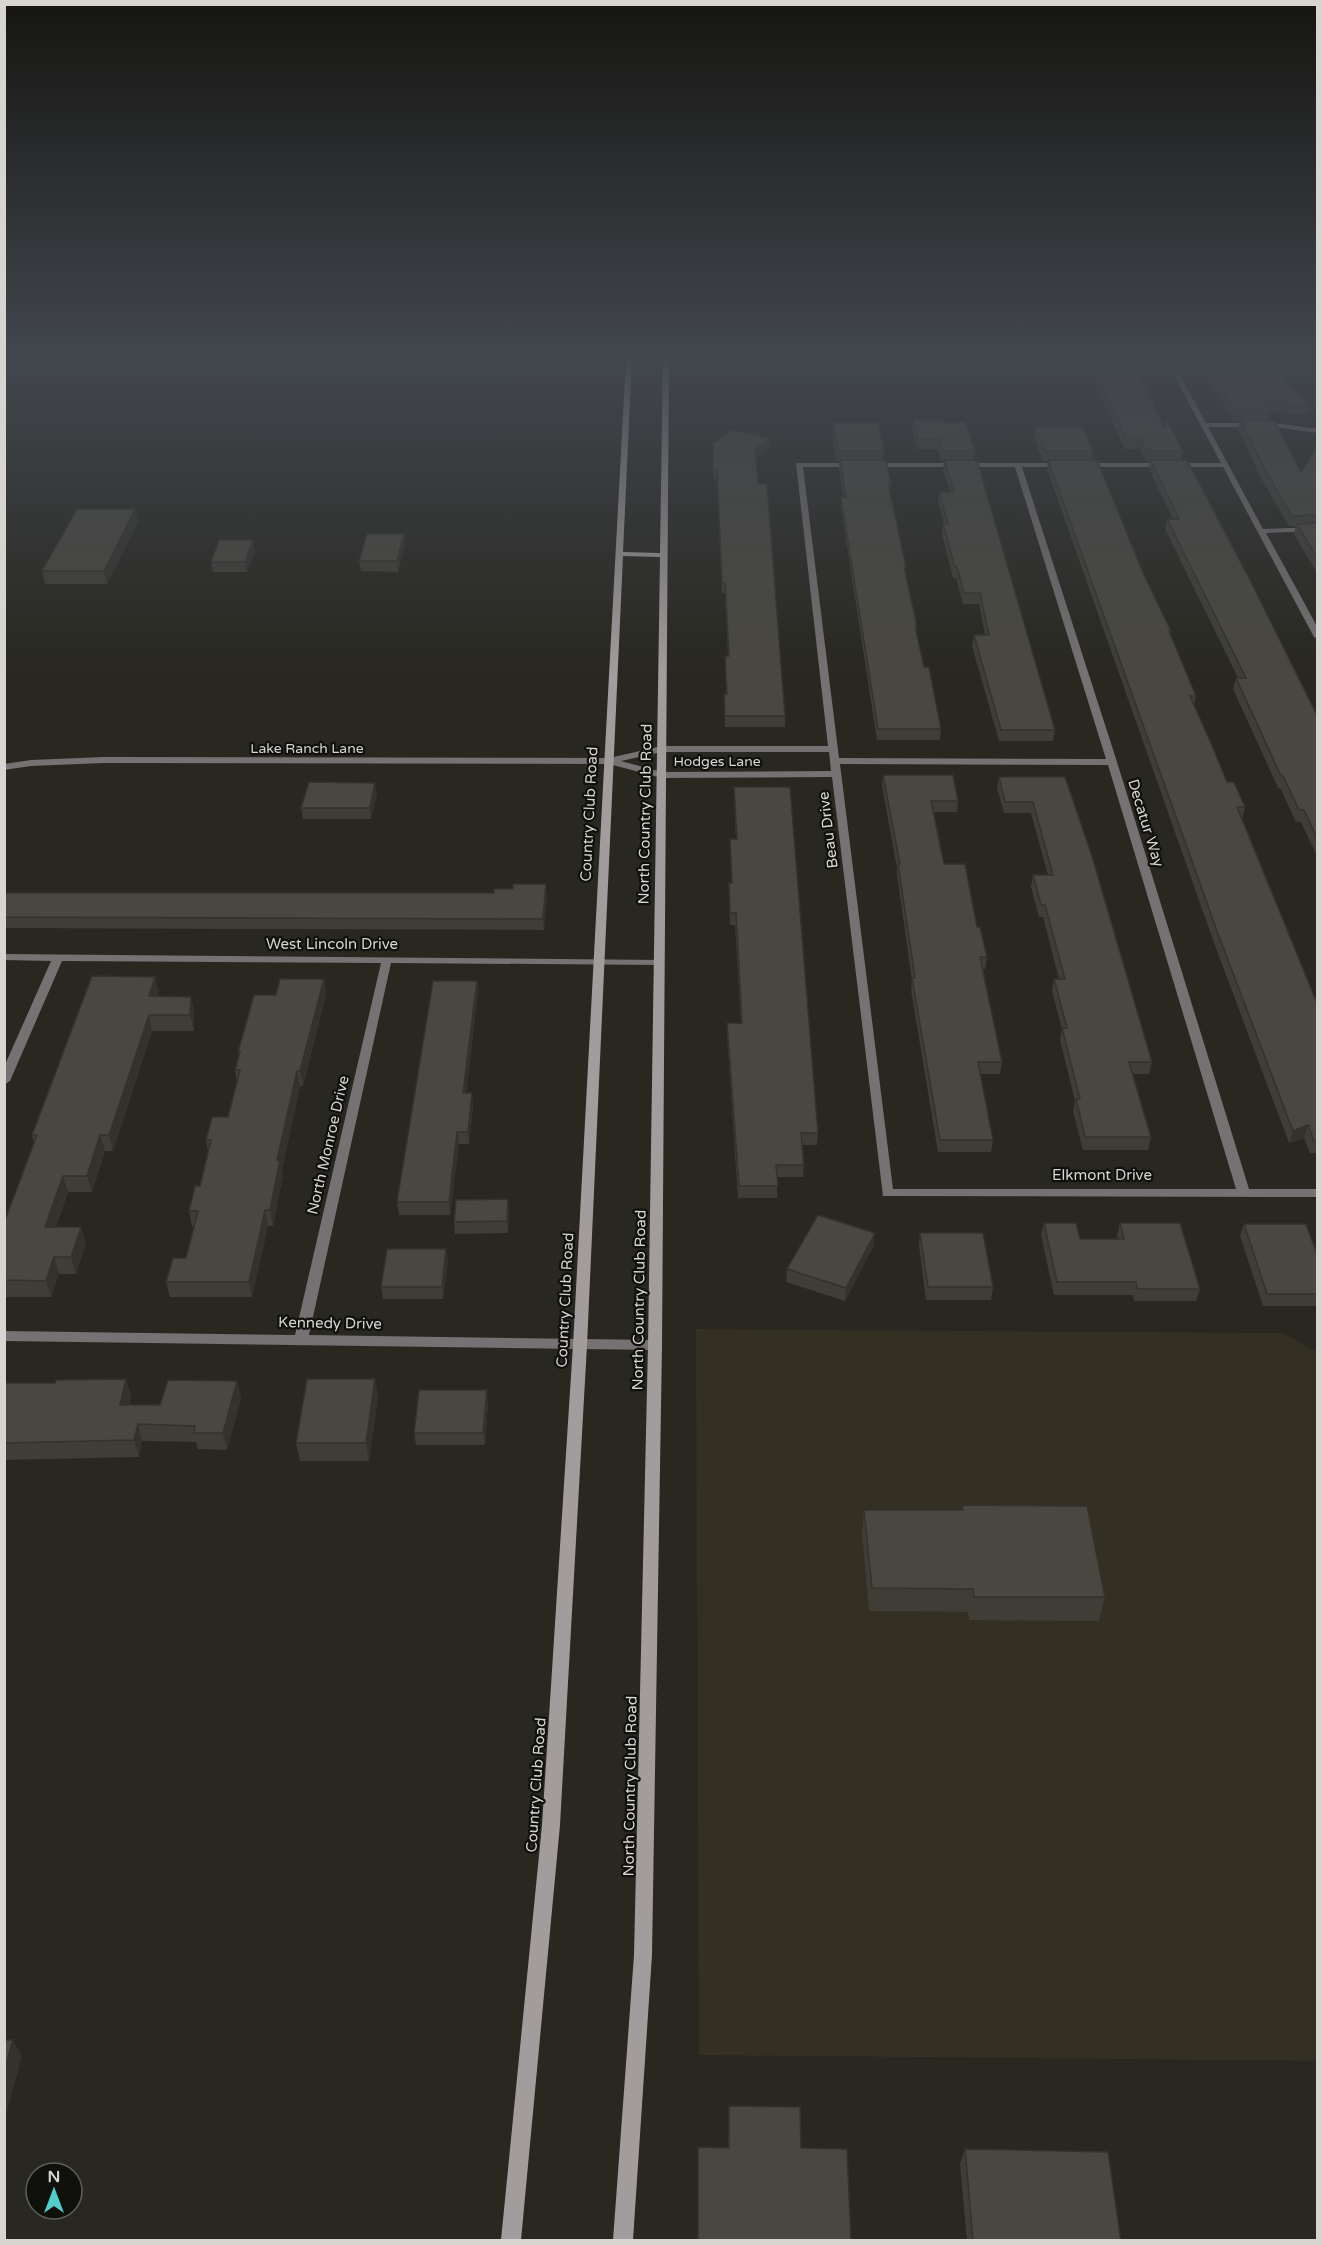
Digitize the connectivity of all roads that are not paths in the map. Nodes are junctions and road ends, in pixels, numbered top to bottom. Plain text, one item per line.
1 (623, 464) edge
2 (665, 464) edge
3 (1018, 465) junction
4 (1227, 465) joint
5 (1317, 530) edge
6 (1262, 531) junction
7 (618, 554) junction
8 (664, 555) junction
9 (1317, 637) edge
10 (662, 749) junction
11 (833, 749) junction
12 (609, 761) junction
13 (835, 761) junction
14 (1112, 762) junction
15 (4, 767) edge
16 (836, 774) junction
17 (662, 775) junction
18 (4, 957) edge
19 (58, 958) junction
20 (387, 959) junction
21 (598, 961) junction
22 (659, 962) junction
23 (4, 1081) edge
24 (1243, 1191) junction
25 (887, 1193) joint
26 (1317, 1193) edge
27 (4, 1336) edge
28 (301, 1339) junction
29 (580, 1345) junction
30 (655, 1345) junction
31 (511, 2241) edge
32 (623, 2241) edge

1 - 7 main road, Country Club Road
2 - 8 main road, North Country Club Road
3 - 4 street
3 - 11 street, Beau Drive
3 - 14 street, Decatur Way
4 - 6 street
5 - 6 street
6 - 9 street
7 - 8 main road
7 - 12 main road, Country Club Road
8 - 10 main road, North Country Club Road
10 - 11 street, Hodges Lane
10 - 12 street, Hodges Lane
10 - 17 main road, North Country Club Road
11 - 13 street, Beau Drive
12 - 15 street, Lake Ranch Lane
12 - 17 street, Hodges Lane
12 - 21 main road, Country Club Road
13 - 14 street
13 - 16 street, Beau Drive
14 - 24 street, Decatur Way
16 - 17 street, Hodges Lane
16 - 25 street, Beau Drive
17 - 22 main road, North Country Club Road
18 - 19 street, West Lincoln Drive
19 - 20 street, West Lincoln Drive
19 - 23 street
20 - 21 street, West Lincoln Drive
20 - 28 street, North Monroe Drive
21 - 22 street, West Lincoln Drive
21 - 29 main road, Country Club Road
22 - 30 main road, North Country Club Road
24 - 25 street, Elkmont Drive
24 - 26 street, Elkmont Drive
27 - 28 street, Kennedy Drive
28 - 29 street, Kennedy Drive
29 - 30 street, Kennedy Drive
29 - 31 main road, Country Club Road
30 - 32 main road, North Country Club Road

